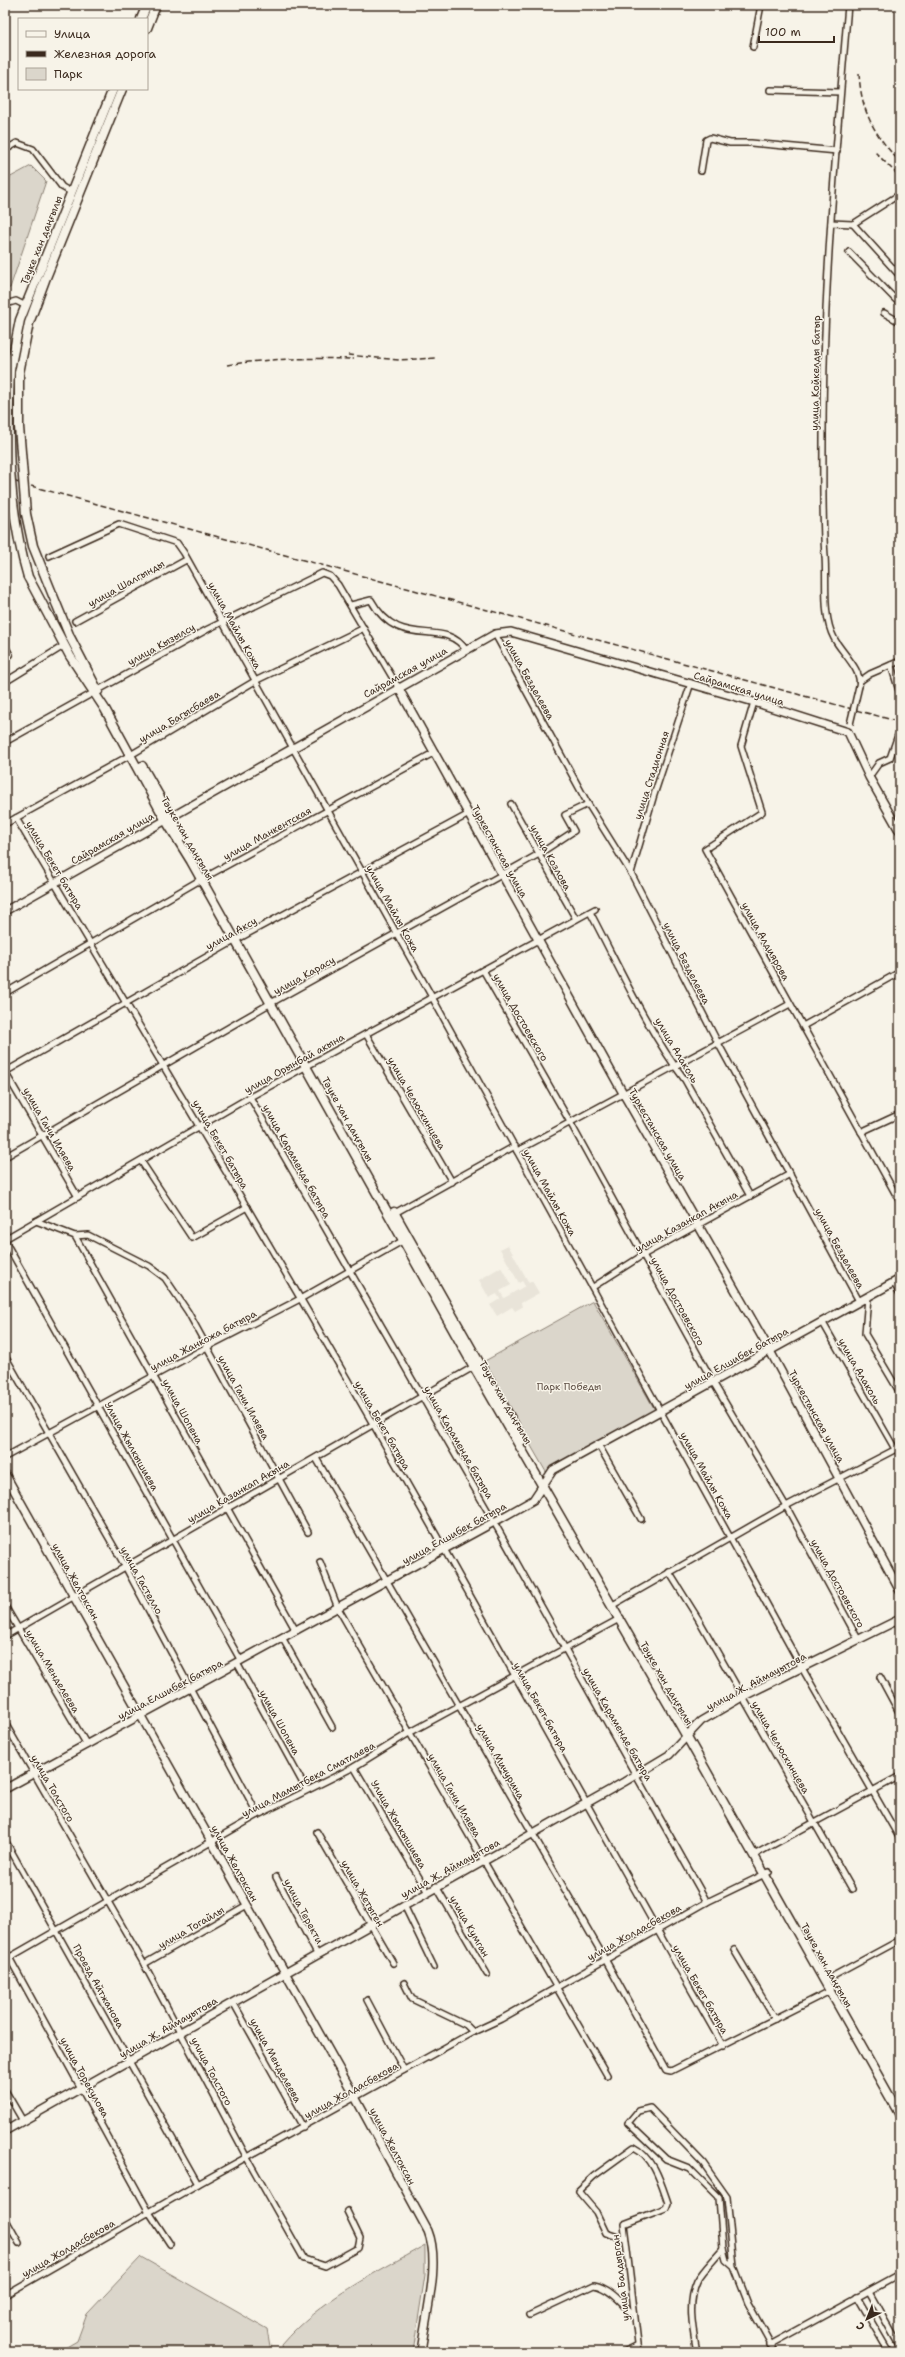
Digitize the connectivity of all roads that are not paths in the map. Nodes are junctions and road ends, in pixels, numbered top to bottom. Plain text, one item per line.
1 (147, 5) edge
2 (156, 5) edge
3 (761, 5) edge
4 (848, 5) edge
5 (141, 18) edge
6 (148, 25) edge
7 (754, 47) dead end
8 (113, 90) edge
9 (122, 90) edge
10 (770, 90) dead end
11 (840, 92) junction
12 (5, 150) edge
13 (837, 151) junction
14 (701, 171) dead end
15 (80, 182) junction
16 (71, 192) junction
17 (900, 194) edge
18 (831, 223) junction
19 (853, 224) junction
20 (850, 252) dead end
21 (900, 276) edge
22 (900, 300) edge
23 (26, 306) junction
24 (5, 309) edge
25 (884, 312) dead end
26 (900, 322) edge
27 (49, 556) dead end
28 (186, 560) dead end
29 (351, 605) junction
30 (75, 621) dead end
31 (222, 622) junction
32 (364, 628) junction
33 (495, 634) junction
34 (66, 645) junction
35 (5, 646) edge
36 (466, 650) junction
37 (10, 654) dead end
38 (900, 661) edge
39 (891, 665) junction
40 (255, 681) junction
41 (5, 682) edge
42 (691, 683) junction
43 (860, 683) junction
44 (398, 687) junction
45 (95, 689) junction
46 (900, 694) edge
47 (754, 702) junction
48 (848, 732) junction
49 (900, 735) edge
50 (5, 742) edge
51 (292, 747) junction
52 (435, 752) junction
53 (132, 754) junction
54 (869, 776) junction
55 (511, 804) dead end
56 (588, 804) junction
57 (327, 810) junction
58 (469, 814) junction
59 (16, 818) junction
60 (168, 818) junction
61 (5, 824) edge
62 (900, 832) edge
63 (539, 854) junction
64 (362, 872) junction
65 (630, 873) junction
66 (502, 875) junction
67 (203, 878) junction
68 (54, 883) junction
69 (596, 909) dead end
70 (5, 911) edge
71 (590, 912) junction
72 (576, 919) junction
73 (397, 934) junction
74 (238, 939) junction
75 (538, 940) junction
76 (90, 943) junction
77 (483, 970) junction
78 (900, 972) edge
79 (5, 993) edge
80 (432, 997) junction
81 (273, 1002) junction
82 (126, 1003) junction
83 (790, 1004) junction
84 (803, 1026) junction
85 (366, 1034) junction
86 (718, 1043) junction
87 (162, 1065) junction
88 (309, 1066) junction
89 (674, 1066) junction
90 (5, 1072) edge
91 (623, 1093) junction
92 (250, 1097) junction
93 (900, 1114) edge
94 (570, 1122) junction
95 (201, 1126) junction
96 (861, 1132) junction
97 (43, 1134) junction
98 (516, 1148) junction
99 (5, 1157) edge
100 (141, 1161) junction
101 (790, 1174) junction
102 (452, 1182) junction
103 (750, 1196) junction
104 (78, 1197) junction
105 (900, 1202) edge
106 (247, 1207) junction
107 (392, 1214) junction
108 (36, 1221) junction
109 (698, 1225) junction
110 (75, 1236) junction
111 (406, 1239) junction
112 (5, 1240) edge
113 (643, 1256) junction
114 (348, 1271) junction
115 (897, 1281) edge
116 (593, 1287) junction
117 (900, 1294) edge
118 (868, 1297) junction
119 (300, 1300) junction
120 (859, 1301) junction
121 (823, 1322) junction
122 (207, 1347) junction
123 (770, 1351) junction
124 (5, 1356) edge
125 (477, 1365) junction
126 (153, 1376) junction
127 (713, 1382) junction
128 (900, 1393) edge
129 (423, 1397) junction
130 (99, 1406) junction
131 (661, 1411) junction
132 (373, 1426) junction
133 (48, 1433) junction
134 (598, 1444) junction
135 (898, 1448) edge
136 (5, 1457) edge
137 (316, 1458) junction
138 (5, 1474) edge
139 (840, 1478) junction
140 (279, 1479) junction
141 (544, 1482) junction
142 (786, 1506) junction
143 (227, 1508) junction
144 (641, 1519) dead end
145 (494, 1522) junction
146 (308, 1532) dead end
147 (731, 1536) junction
148 (173, 1539) junction
149 (444, 1550) junction
150 (320, 1562) dead end
151 (125, 1566) junction
152 (669, 1572) junction
153 (387, 1581) junction
154 (900, 1591) edge
155 (73, 1597) junction
156 (613, 1605) junction
157 (5, 1606) edge
158 (338, 1608) junction
159 (620, 1618) junction
160 (900, 1619) edge
161 (18, 1628) junction
162 (296, 1631) junction
163 (5, 1636) edge
164 (283, 1638) junction
165 (858, 1639) junction
166 (566, 1649) junction
167 (239, 1662) junction
168 (802, 1668) junction
169 (880, 1676) dead end
170 (514, 1677) junction
171 (192, 1688) junction
172 (742, 1697) junction
173 (460, 1707) junction
174 (900, 1714) edge
175 (141, 1716) junction
176 (5, 1722) edge
177 (332, 1727) dead end
178 (409, 1733) junction
179 (688, 1734) junction
180 (87, 1745) junction
181 (354, 1767) junction
182 (33, 1774) junction
183 (637, 1774) junction
184 (900, 1776) edge
185 (306, 1789) junction
186 (5, 1790) edge
187 (873, 1791) junction
188 (585, 1803) junction
189 (258, 1815) junction
190 (813, 1823) junction
191 (317, 1832) dead end
192 (532, 1833) junction
193 (900, 1839) edge
194 (5, 1840) edge
195 (212, 1843) junction
196 (757, 1854) junction
197 (483, 1860) junction
198 (767, 1873) junction
199 (276, 1877) dead end
200 (436, 1886) junction
201 (852, 1889) dead end
202 (428, 1891) junction
203 (107, 1901) junction
204 (707, 1902) junction
205 (247, 1905) junction
206 (404, 1905) junction
207 (370, 1924) junction
208 (57, 1929) junction
209 (657, 1930) junction
210 (900, 1940) edge
211 (5, 1950) edge
212 (734, 1950) dead end
213 (317, 1954) junction
214 (7, 1959) edge
215 (605, 1959) junction
216 (393, 1963) dead end
217 (144, 1964) junction
218 (434, 1967) dead end
219 (285, 1972) junction
220 (488, 1974) dead end
221 (825, 1980) junction
222 (404, 1983) dead end
223 (556, 1986) junction
224 (830, 1991) junction
225 (367, 2000) dead end
226 (233, 2002) junction
227 (775, 2019) junction
228 (180, 2032) junction
229 (473, 2032) junction
230 (724, 2046) junction
231 (130, 2060) junction
232 (404, 2070) junction
233 (607, 2075) dead end
234 (80, 2088) junction
235 (5, 2090) edge
236 (355, 2098) junction
237 (899, 2110) edge
238 (23, 2121) junction
239 (303, 2127) junction
240 (5, 2131) edge
241 (247, 2158) junction
242 (198, 2184) junction
243 (347, 2211) dead end
244 (149, 2212) junction
245 (5, 2218) edge
246 (624, 2239) junction
247 (19, 2243) dead end
248 (170, 2244) dead end
249 (723, 2247) junction
250 (734, 2266) junction
251 (900, 2274) edge
252 (869, 2291) junction
253 (5, 2295) edge
254 (857, 2297) junction
255 (633, 2314) junction
256 (530, 2315) dead end
257 (638, 2345) junction
258 (770, 2345) junction
259 (900, 2347) edge
260 (421, 2352) edge
261 (624, 2352) edge
262 (639, 2352) edge
263 (697, 2352) edge
264 (775, 2352) edge
265 (889, 2352) edge

1 - 5 main road
2 - 6 main road
3 - 7 street
4 - 11 street, улица Койкелды батыр
8 - 15 main road, Тәуке хан даңғылы
9 - 15 main road, Тәуке хан даңғылы
10 - 11 street
11 - 13 street, улица Койкелды батыр
12 - 16 street
13 - 14 street
13 - 18 street, улица Койкелды батыр
15 - 16 main road, Тәуке хан даңғылы
15 - 45 main road, Тәуке хан даңғылы, bridge
16 - 23 main road, Тәуке хан даңғылы
17 - 19 street
18 - 19 street
18 - 43 street, улица Койкелды батыр
19 - 21 street
20 - 22 street
23 - 24 street
23 - 34 main road, Тәуке хан даңғылы, bridge
25 - 26 street
27 - 31 street, улица Майлы Кожа
28 - 30 street, улица Шалгынды
29 - 31 street, улица Кызылсу
29 - 32 street
29 - 36 street
31 - 40 street, улица Майлы Кожа
31 - 45 street, улица Кызылсу
32 - 40 street, улица Багысбаева
32 - 44 street
33 - 36 street, Сайрамская улица
33 - 42 street, Сайрамская улица
33 - 56 street, улица Безделеева
34 - 41 street
34 - 45 main road, Тәуке хан даңғылы
35 - 37 street
36 - 44 street, Сайрамская улица
38 - 39 street
39 - 43 street
39 - 46 street
40 - 51 street, улица Майлы Кожа
40 - 53 street, улица Багысбаева
42 - 47 street, Сайрамская улица
42 - 65 street, улица Стадионная
43 - 48 street, bridge
44 - 51 street, Сайрамская улица
44 - 52 street, Туркестанская улица
45 - 50 street, улица Кызылсу
45 - 53 main road, Тәуке хан даңғылы
47 - 48 street, Сайрамская улица
47 - 83 street, улица Алдиярова
48 - 54 street
49 - 54 street
51 - 57 street, улица Майлы Кожа
51 - 60 street, Сайрамская улица
52 - 57 street, улица Манкентская
52 - 58 street, Туркестанская улица
53 - 59 street, улица Багысбаева
53 - 60 main road, Тәуке хан даңғылы
54 - 62 street
55 - 63 street, улица Козлова
56 - 63 street, улица Карасу
56 - 65 street, улица Безделеева
57 - 64 street, улица Майлы Кожа
57 - 67 street, улица Манкентская
58 - 64 street, улица Аксу
58 - 66 street, Туркестанская улица
59 - 61 street, улица Багысбаева
59 - 68 street, улица Бекет батыра
60 - 67 main road, Тәуке хан даңғылы
60 - 68 street, Сайрамская улица
63 - 66 street, улица Карасу
63 - 72 street, улица Козлова
64 - 73 street, улица Майлы Кожа
64 - 74 street, улица Аксу
65 - 86 street, улица Безделеева
66 - 73 street, улица Карасу
66 - 75 street, Туркестанская улица
67 - 74 main road, Тәуке хан даңғылы
67 - 76 street, улица Манкентская
68 - 70 street, Сайрамская улица
68 - 76 street, улица Бекет батыра
69 - 71 street, улица Орынбай акына
71 - 72 street, улица Орынбай акына
71 - 89 street, улица Алаколь
72 - 75 street, улица Орынбай акына
73 - 80 street, улица Майлы Кожа
73 - 81 street, улица Карасу
74 - 81 main road, Тәуке хан даңғылы
74 - 82 street, улица Аксу
75 - 77 street, улица Орынбай акына
75 - 91 street, Туркестанская улица
76 - 79 street, улица Манкентская
76 - 82 street, улица Бекет батыра
77 - 80 street, улица Орынбай акына
77 - 94 street, улица Достоевского
78 - 84 street
80 - 85 street, улица Орынбай акына
80 - 98 street, улица Майлы Кожа
81 - 87 street, улица Карасу
81 - 88 main road, Тәуке хан даңғылы
82 - 87 street, улица Бекет батыра
82 - 90 street, улица Аксу
83 - 84 street, улица Алдиярова
83 - 86 street
84 - 96 street, улица Алдиярова
85 - 88 street, улица Орынбай акына
85 - 102 street, улица Челюскинцева
86 - 89 street
86 - 101 street, улица Безделеева
87 - 95 street, улица Бекет батыра
87 - 97 street, улица Карасу
88 - 92 street, улица Орынбай акына
88 - 107 main road, Тәуке хан даңғылы
89 - 91 street
89 - 103 street, улица Алаколь
90 - 97 street, улица Гани Иляева
91 - 94 street
91 - 109 street, Туркестанская улица
92 - 95 street, улица Орынбай акына
92 - 114 street, улица Караменде батыра
93 - 96 street
94 - 98 street
94 - 113 street, улица Достоевского
95 - 100 street, улица Орынбай акына
95 - 106 street, улица Бекет батыра
96 - 105 street, улица Алдиярова
97 - 99 street, улица Карасу
97 - 104 street, улица Гани Иляева
98 - 102 street
98 - 116 street, улица Майлы Кожа
100 - 104 street, улица Орынбай акына
100 - 106 street
101 - 103 street, улица Казанкап Акына
101 - 120 street, улица Безделеева
102 - 107 street
103 - 109 street, улица Казанкап Акына
104 - 108 street, улица Орынбай акына
106 - 119 street, улица Бекет батыра
107 - 111 main road, Тәуке хан даңғылы
108 - 110 street
108 - 112 street, улица Орынбай акына
109 - 113 street, улица Казанкап Акына
109 - 123 street, Туркестанская улица
110 - 122 street, улица Гани Иляева
110 - 126 street, улица Шопена
111 - 114 street, улица Жанкожа батыра
111 - 125 main road, Тәуке хан даңғылы
112 - 130 street, Улица Жылкышиева
113 - 116 street, улица Казанкап Акына
113 - 127 street, улица Достоевского
114 - 119 street, улица Жанкожа батыра
114 - 129 street, улица Караменде батыра
115 - 117 street
115 - 118 street, улица Елшибек батыра
116 - 131 street, улица Майлы Кожа
118 - 120 street, улица Елшибек батыра
118 - 128 street, улица Безделеева
119 - 122 street, улица Жанкожа батыра
119 - 132 street, улица Бекет батыра
120 - 121 street, улица Елшибек батыра
121 - 123 street, улица Елшибек батыра
121 - 135 street, улица Алаколь
122 - 126 street, улица Жанкожа батыра
122 - 140 street, улица Гани Иляева
123 - 127 street, улица Елшибек батыра
123 - 139 street, Туркестанская улица
124 - 133 street, улица Гастелло
125 - 129 street, улица Казанкап Акына
125 - 141 main road, Тәуке хан даңғылы
126 - 130 street, улица Жанкожа батыра
126 - 143 street, улица Шопена
127 - 131 street, улица Елшибек батыра
127 - 142 street, улица Достоевского
129 - 132 street, улица Казанкап Акына
129 - 145 street, улица Караменде батыра
130 - 133 street, улица Жанкожа батыра
130 - 148 street, Улица Жылкышиева
131 - 134 street, улица Елшибек батыра
131 - 147 street, улица Майлы Кожа
132 - 137 street, улица Казанкап Акына
132 - 149 street, улица Бекет батыра
133 - 136 street, улица Жанкожа батыра
133 - 151 street, улица Гастелло
134 - 141 street, улица Елшибек батыра
134 - 144 street
135 - 139 street
137 - 140 street, улица Казанкап Акына
137 - 153 street, улица Мичурина
138 - 155 street, улица Желтоксан
139 - 142 street
139 - 154 street, Туркестанская улица
140 - 143 street, улица Казанкап Акына
140 - 146 street, улица Гани Иляева
141 - 145 street, улица Елшибек батыра
141 - 156 main road, Тәуке хан даңғылы
142 - 147 street
142 - 165 street, улица Достоевского
143 - 148 street, улица Казанкап Акына
143 - 162 street, улица Шопена
145 - 149 street, улица Елшибек батыра
145 - 166 street, улица Караменде батыра
147 - 152 street
147 - 168 street, улица Майлы Кожа
148 - 151 street, улица Казанкап Акына
148 - 167 street, Улица Жылкышиева
149 - 153 street, улица Елшибек батыра
149 - 170 street, улица Бекет батыра
150 - 158 street, улица Гани Иляева
151 - 155 street, улица Казанкап Акына
151 - 171 street, улица Гастелло
152 - 156 street
152 - 172 street, улица Челюскинцева
153 - 158 street, улица Елшибек батыра
153 - 173 street, улица Мичурина
155 - 161 street, улица Казанкап Акына
155 - 175 street, улица Желтоксан
156 - 159 main road, Тәуке хан даңғылы
157 - 161 street, улица Менделеева
158 - 162 street, улица Елшибек батыра
158 - 178 street, улица Гани Иляева
159 - 166 street, улица Мамытбека Сматлаева
159 - 179 main road, Тәуке хан даңғылы
160 - 165 street, улица Ж. Аймауытова
161 - 163 street, улица Казанкап Акына
161 - 180 street, улица Менделеева
162 - 164 street, улица Елшибек батыра
164 - 167 street, улица Елшибек батыра
164 - 177 street
165 - 168 street, улица Ж. Аймауытова
166 - 170 street, улица Мамытбека Сматлаева
166 - 183 street, улица Караменде батыра
167 - 171 street, улица Елшибек батыра
167 - 185 street, улица Шопена
168 - 172 street, улица Ж. Аймауытова
168 - 187 street, улица Майлы Кожа
169 - 174 street
170 - 173 street, улица Мамытбека Сматлаева
170 - 188 street, улица Бекет батыра
171 - 175 street, улица Елшибек батыра
171 - 189 street, улица Гастелло
172 - 179 street, улица Ж. Аймауытова
172 - 190 street, улица Челюскинцева
173 - 178 street, улица Мамытбека Сматлаева
173 - 192 street, улица Мичурина
175 - 180 street, улица Елшибек батыра
175 - 195 street, улица Желтоксан
176 - 182 street, улица Толстого
178 - 181 street, улица Мамытбека Сматлаева
178 - 197 street, улица Гани Иляева
179 - 183 street, улица Ж. Аймауытова
179 - 196 main road, Тәуке хан даңғылы
180 - 182 street, улица Елшибек батыра
181 - 185 street, улица Мамытбека Сматлаева
181 - 202 street, Улица Жылкышиева
182 - 186 street, улица Елшибек батыра
182 - 203 street, улица Толстого
183 - 188 street, улица Ж. Аймауытова
183 - 204 street, улица Караменде батыра
184 - 187 street
185 - 189 street, улица Мамытбека Сматлаева
187 - 190 street
187 - 193 street, улица Майлы Кожа
188 - 192 street, улица Ж. Аймауытова
188 - 209 street, улица Бекет батыра
189 - 195 street, улица Мамытбека Сматлаева
190 - 196 street
190 - 201 street, улица Челюскинцева
191 - 207 street, улица Жетыген
192 - 197 street, улица Ж. Аймауытова
192 - 215 street, улица Мичурина
194 - 208 street, Проезд Айтжанова
195 - 203 street, улица Мамытбека Сматлаева
195 - 205 street, улица Желтоксан
196 - 198 main road, Тәуке хан даңғылы
197 - 200 street, улица Ж. Аймауытова
197 - 223 street, улица Гани Иляева
198 - 204 street, улица Жолдасбекова
198 - 221 main road, Тәуке хан даңғылы
199 - 213 street, улица Теректи
200 - 202 street, улица Ж. Аймауытова
200 - 220 street, улица Кумган
202 - 206 street, улица Ж. Аймауытова
203 - 208 street, улица Мамытбека Сматлаева
203 - 217 street, улица Толстого
204 - 209 street, улица Жолдасбекова
205 - 217 street, улица Тогайлы
205 - 219 street, улица Желтоксан
206 - 207 street, улица Ж. Аймауытова
206 - 218 street
207 - 213 street, улица Ж. Аймауытова
207 - 216 street, улица Жетыген
208 - 214 street, улица Мамытбека Сматлаева
208 - 231 street, Проезд Айтжанова
209 - 215 street, улица Жолдасбекова
209 - 230 street, улица Бекет батыра
210 - 221 street
211 - 214 street, улица Торекулова
212 - 227 street
213 - 219 street, улица Ж. Аймауытова
214 - 234 street, улица Торекулова
215 - 223 street, улица Жолдасбекова
215 - 230 street, улица Мичурина
217 - 228 street, улица Толстого
219 - 226 street, улица Ж. Аймауытова
219 - 236 street, улица Желтоксан
221 - 224 main road, Тәуке хан даңғылы
221 - 237 main road, Тәуке хан даңғылы
222 - 229 street
223 - 229 street, улица Жолдасбекова
223 - 233 street, улица Гани Иляева
224 - 227 street
224 - 237 main road, Тәуке хан даңғылы
225 - 232 street
226 - 228 street, улица Ж. Аймауытова
226 - 239 street, улица Менделеева
227 - 230 street
228 - 231 street, улица Ж. Аймауытова
228 - 241 street, улица Толстого
229 - 232 street, улица Жолдасбекова
231 - 234 street, улица Ж. Аймауытова
231 - 242 street, Проезд Айтжанова
232 - 236 street, улица Жолдасбекова
234 - 238 street, улица Ж. Аймауытова
234 - 244 street, улица Торекулова
235 - 238 street
236 - 239 street, улица Жолдасбекова
236 - 260 street, улица Желтоксан
238 - 240 street, улица Ж. Аймауытова
239 - 241 street, улица Жолдасбекова
241 - 242 street, улица Жолдасбекова
241 - 243 street, улица Толстого
242 - 244 street, улица Жолдасбекова
244 - 248 street, улица Торекулова
244 - 253 street, улица Жолдасбекова
245 - 247 street
246 - 246 street, улица Балдырган
246 - 255 street, улица Балдырган
249 - 250 street
249 - 250 street
249 - 263 street
250 - 258 street
251 - 252 street
252 - 254 street
252 - 259 street
254 - 258 street
254 - 265 street
255 - 256 street
255 - 257 street, улица Балдырган
257 - 261 street
257 - 262 street, улица Балдырган
258 - 264 street

